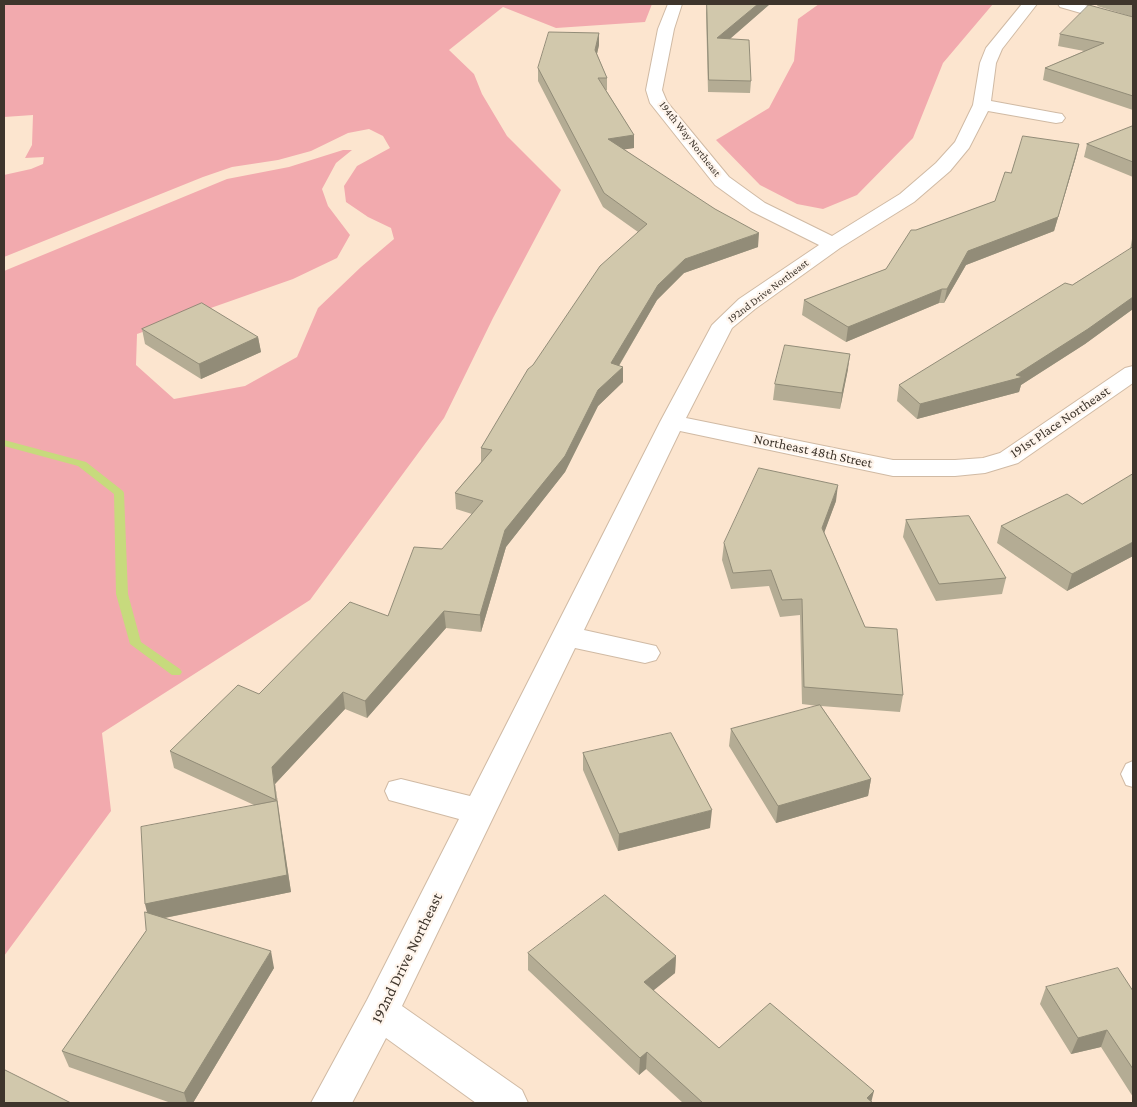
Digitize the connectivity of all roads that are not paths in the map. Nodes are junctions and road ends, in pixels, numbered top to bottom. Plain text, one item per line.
1 (675, 4) edge
2 (1030, 4) edge
3 (1065, 4) edge
4 (1133, 22) edge
5 (982, 105) junction
6 (1056, 118) dead end
7 (832, 244) junction
8 (1133, 373) edge
9 (672, 422) junction
10 (955, 468) joint
11 (566, 636) junction
12 (645, 653) dead end
13 (1133, 769) edge
14 (1133, 778) edge
15 (401, 791) dead end
16 (479, 811) junction
17 (380, 1012) junction
18 (331, 1103) edge
19 (508, 1103) edge

1 - 7 street, 194th Way Northeast
2 - 5 street, 192nd Drive Northeast
3 - 4 street
5 - 6 street
5 - 7 street, 192nd Drive Northeast
7 - 9 street, 192nd Drive Northeast
8 - 10 street, 191st Place Northeast
9 - 10 street, Northeast 48th Street
9 - 11 street, 192nd Drive Northeast
11 - 12 street
11 - 16 street, 192nd Drive Northeast
13 - 14 lane
15 - 16 street
16 - 17 street, 192nd Drive Northeast
17 - 18 street, 192nd Drive Northeast
17 - 19 street

